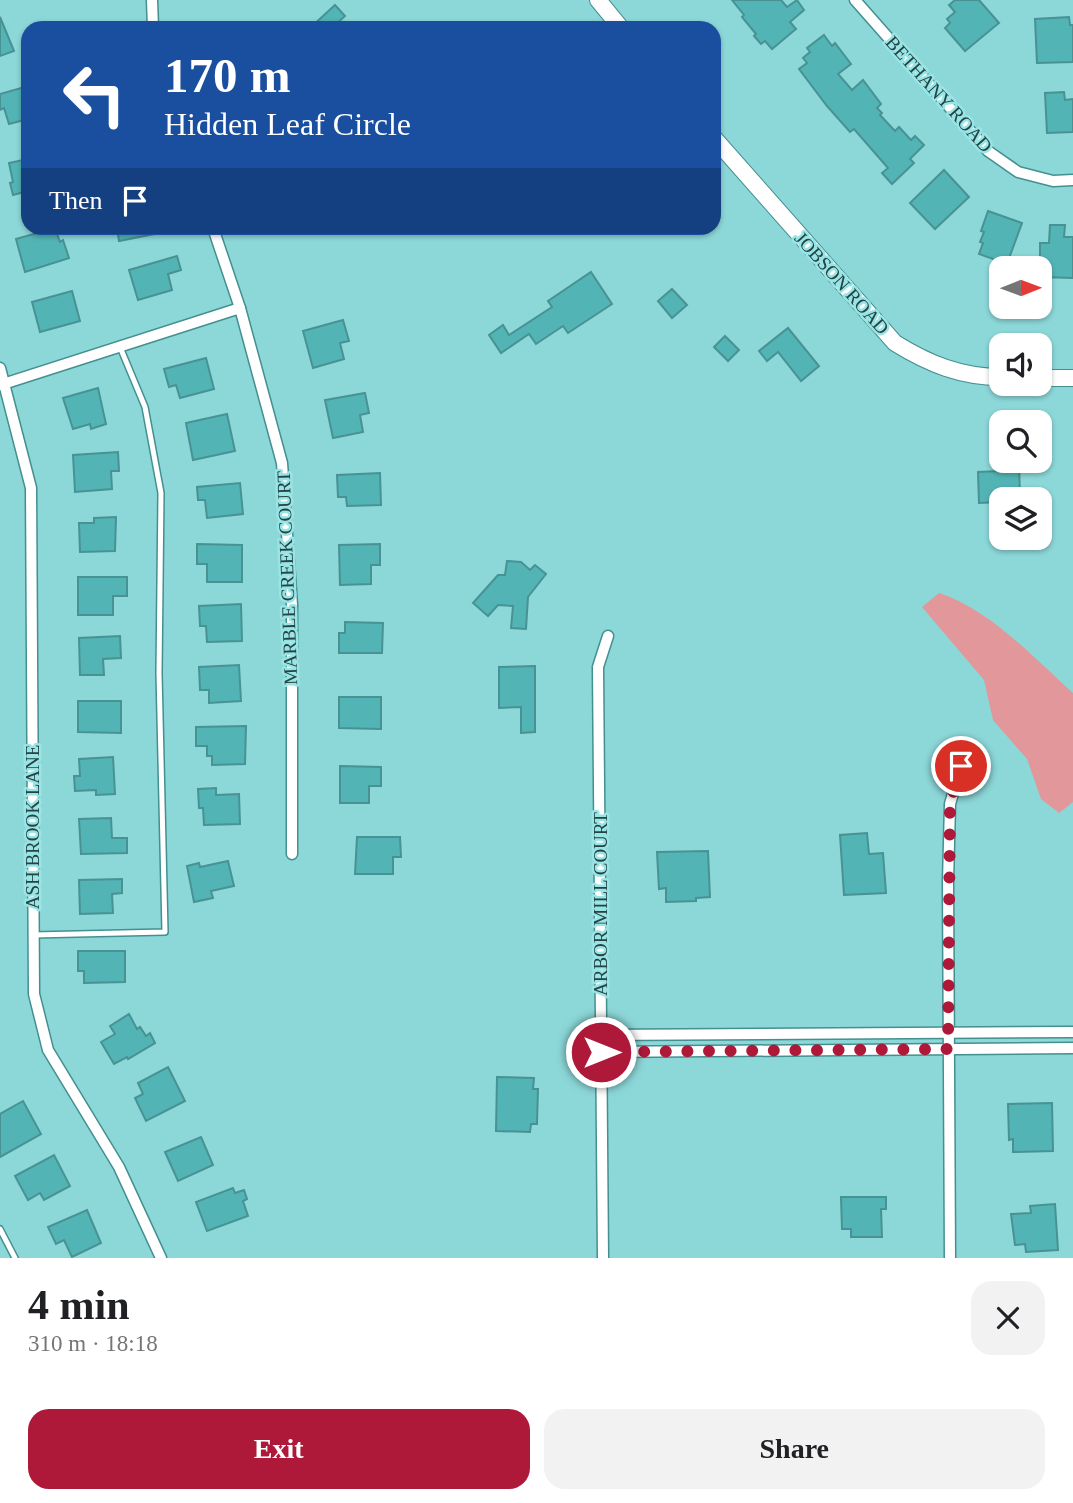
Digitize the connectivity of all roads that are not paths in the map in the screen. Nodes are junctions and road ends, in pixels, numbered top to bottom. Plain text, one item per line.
1 (152, 0) edge
2 (598, 0) edge
3 (855, 0) edge
4 (153, 21) edge
5 (615, 21) edge
6 (721, 146) edge
7 (1073, 180) edge
8 (215, 235) edge
9 (240, 308) junction
10 (120, 347) junction
11 (0, 368) edge
12 (989, 377) edge
13 (1073, 377) edge
14 (1052, 378) edge
15 (2, 384) edge
16 (608, 636) dead end
17 (961, 766) dead end
18 (292, 854) dead end
19 (33, 936) junction
20 (1073, 1032) edge
21 (948, 1033) junction
22 (601, 1035) junction
23 (1073, 1048) edge
24 (948, 1049) junction
25 (601, 1052) junction
26 (0, 1229) edge
27 (15, 1258) edge
28 (161, 1258) edge
29 (603, 1258) edge
30 (950, 1258) edge

1 - 4 street
2 - 5 street
3 - 7 street, BETHANY ROAD
6 - 12 street, JOBSON ROAD
8 - 9 street, MARBLE CREEK COURT
9 - 10 street
9 - 18 street, MARBLE CREEK COURT
10 - 15 street
10 - 19 lane
11 - 15 street, ASH BROOK LANE
13 - 14 street
15 - 19 street, ASH BROOK LANE
16 - 22 street, ARBOR MILL COURT
17 - 21 street
19 - 28 street, ASH BROOK LANE
20 - 21 street
21 - 22 street
21 - 24 street
22 - 25 street, ARBOR MILL COURT
23 - 24 street
24 - 25 street
24 - 30 street
25 - 29 street, ARBOR MILL COURT
26 - 27 lane

